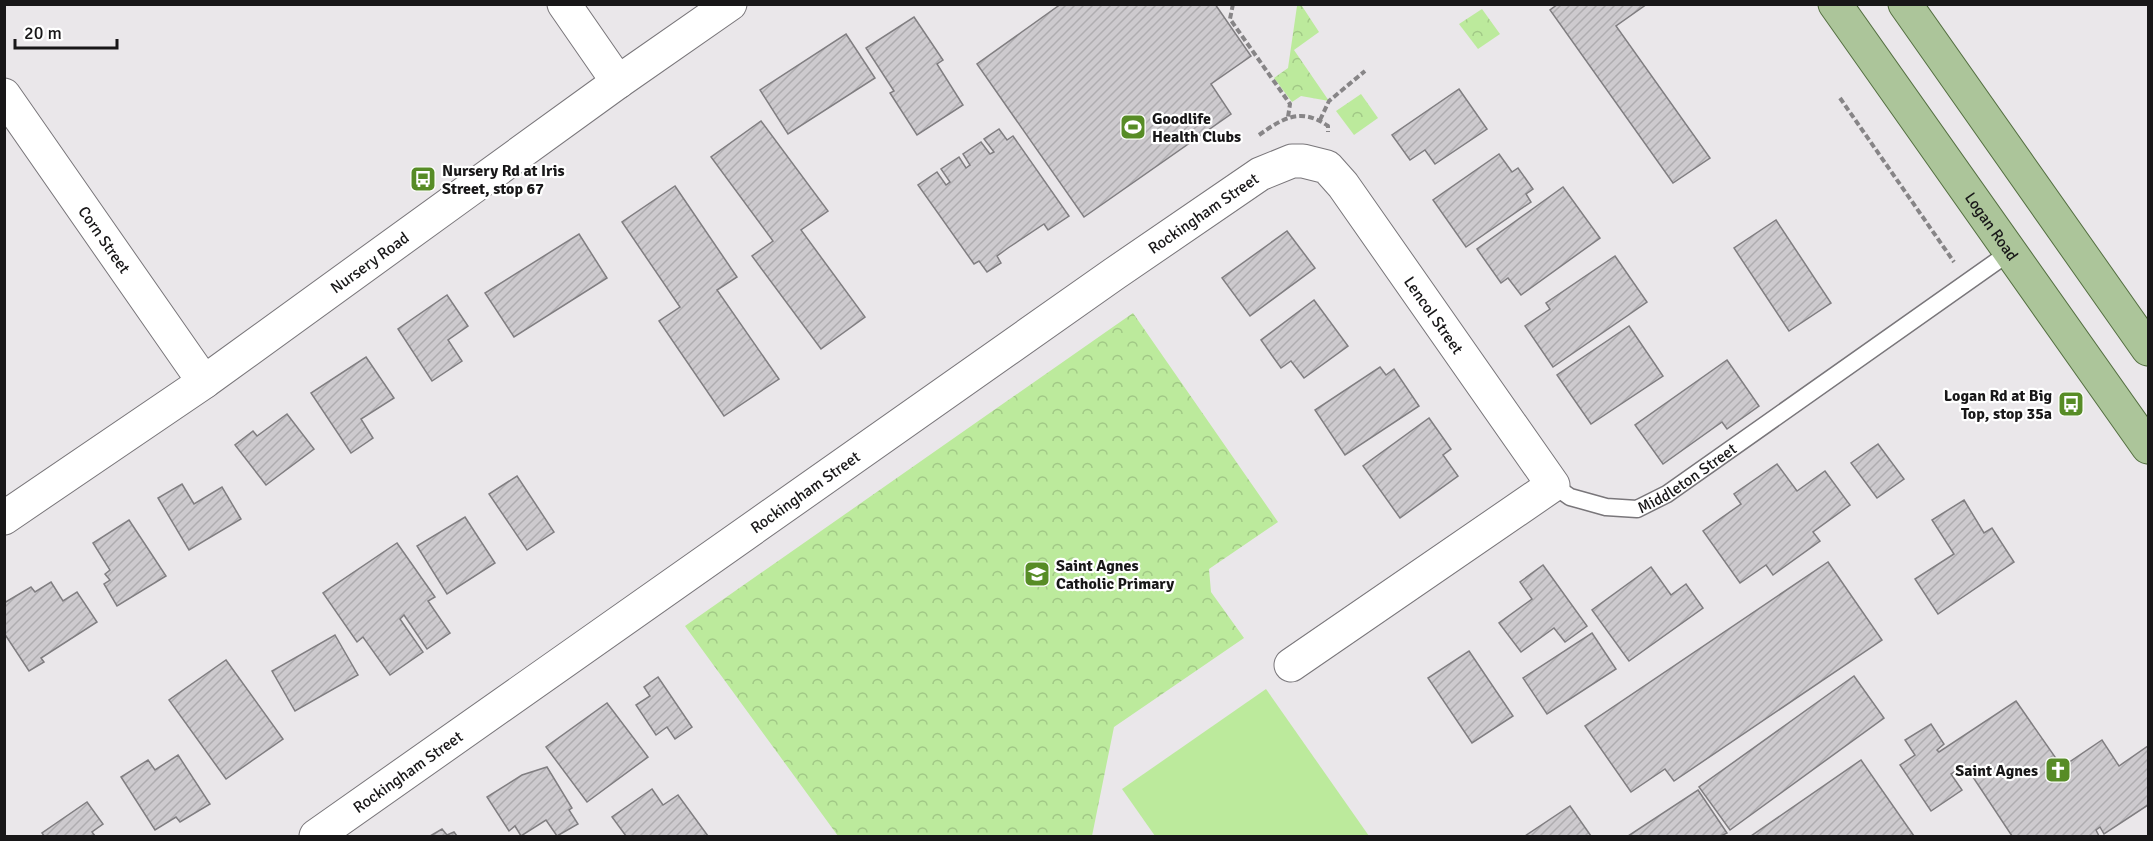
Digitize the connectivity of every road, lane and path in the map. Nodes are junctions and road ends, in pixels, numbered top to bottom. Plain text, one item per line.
1 (564, 4) edge
2 (730, 4) edge
3 (1233, 4) edge
4 (1835, 4) edge
5 (1905, 4) edge
6 (1365, 71) dead end
7 (618, 82) junction
8 (4, 95) edge
9 (1839, 98) dead end
10 (1288, 117) dead end
11 (1320, 120) dead end
12 (1303, 161) joint
13 (2010, 252) junction
14 (1956, 265) dead end
15 (2148, 350) edge
16 (204, 382) junction
17 (2148, 447) edge
18 (1553, 485) junction
19 (4, 518) edge
20 (1292, 665) dead end
21 (316, 837) edge

1 - 7 street
2 - 7 street, Nursery Road
3 - 10 path
4 - 13 main road, Logan Road
5 - 15 main road
6 - 11 path
7 - 16 street, Nursery Road
8 - 16 street, Corn Street
9 - 14 path
12 - 18 street, Lencol Street
12 - 21 street, Rockingham Street
13 - 17 main road, Logan Road
13 - 18 lane, Middleton Street
16 - 19 street, Nursery Road
18 - 20 street

